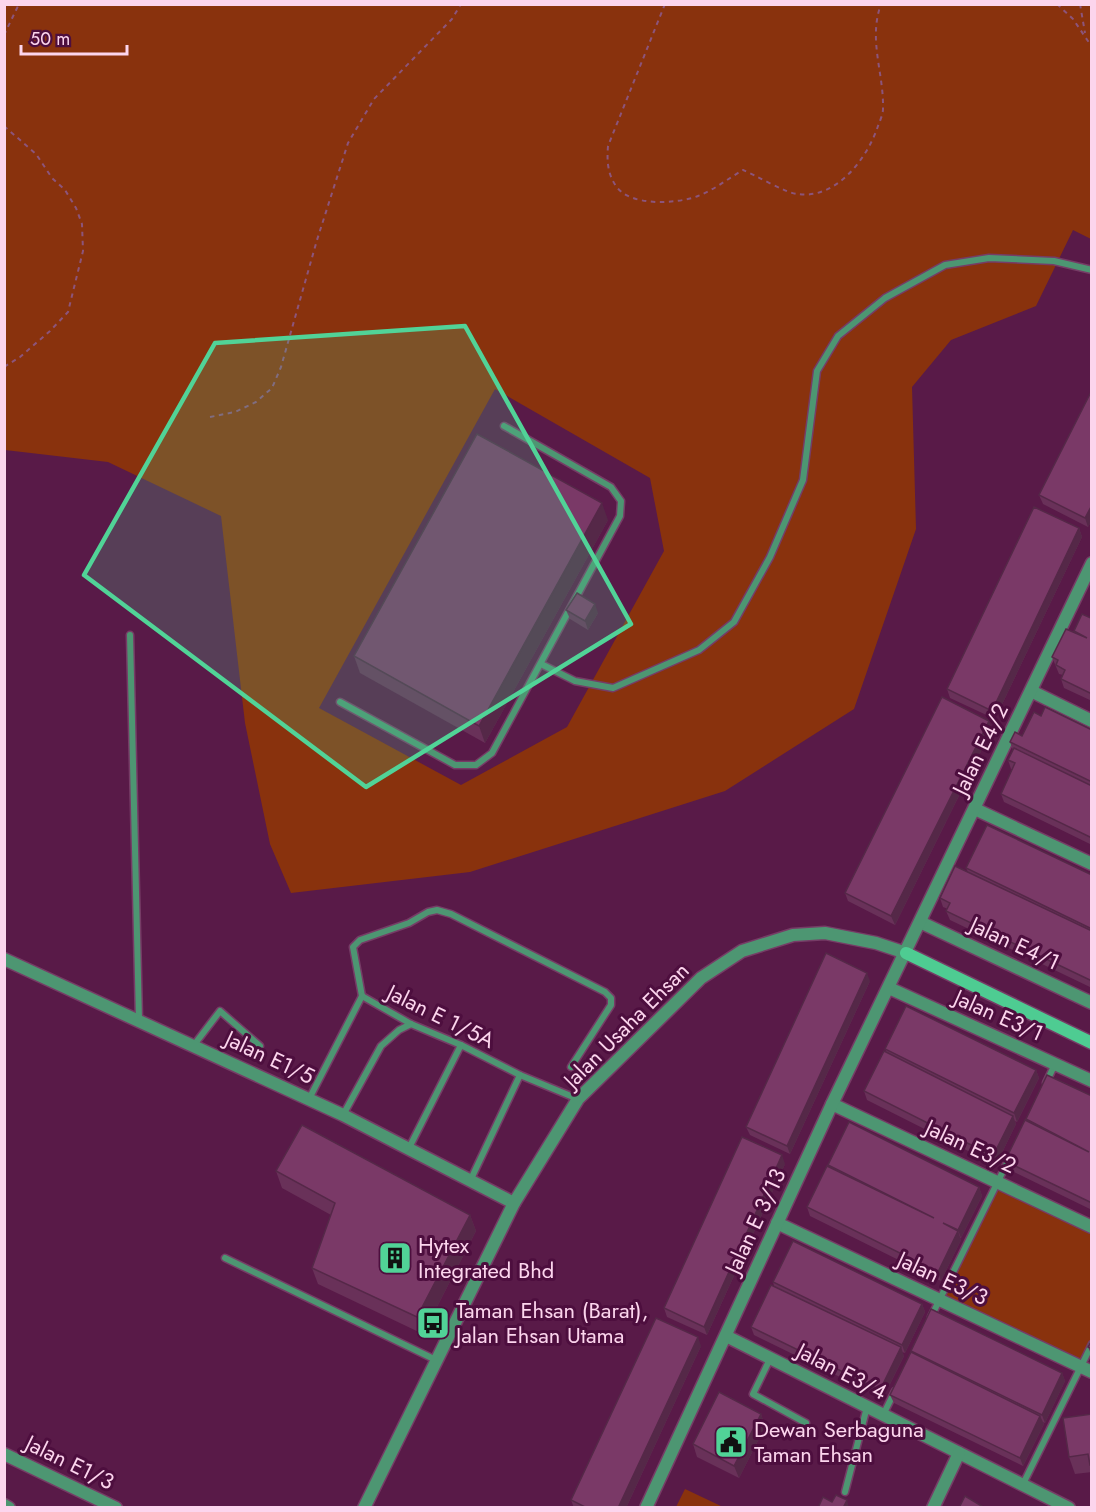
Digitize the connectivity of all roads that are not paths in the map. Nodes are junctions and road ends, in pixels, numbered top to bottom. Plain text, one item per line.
1 (1092, 270) edge
2 (504, 426) dead end
3 (1091, 567) edge
4 (130, 635) dead end
5 (541, 664) junction
6 (1031, 691) junction
7 (340, 702) dead end
8 (1092, 721) edge
9 (975, 809) junction
10 (1092, 864) edge
11 (920, 922) junction
12 (906, 953) junction
13 (4, 959) edge
14 (889, 988) junction
15 (362, 996) junction
16 (1092, 1003) edge
17 (139, 1020) junction
18 (411, 1024) junction
19 (1092, 1043) edge
20 (194, 1045) junction
21 (460, 1045) junction
22 (260, 1046) dead end
23 (1055, 1064) junction
24 (572, 1067) dead end
25 (520, 1075) junction
26 (1092, 1081) edge
27 (1045, 1085) edge
28 (309, 1099) junction
29 (578, 1099) junction
30 (832, 1104) junction
31 (343, 1115) junction
32 (409, 1148) junction
33 (1013, 1150) edge
34 (471, 1179) junction
35 (997, 1182) junction
36 (514, 1203) junction
37 (777, 1223) junction
38 (1092, 1227) edge
39 (225, 1258) dead end
40 (939, 1300) junction
41 (929, 1321) edge
42 (726, 1336) junction
43 (1092, 1344) edge
44 (770, 1358) junction
45 (436, 1360) junction
46 (1086, 1369) edge
47 (898, 1383) edge
48 (867, 1407) junction
49 (883, 1415) junction
50 (806, 1423) dead end
51 (959, 1453) junction
52 (4, 1454) edge
53 (1023, 1484) junction
54 (845, 1492) dead end
55 (4, 1505) edge
56 (9, 1508) edge
57 (116, 1508) edge
58 (364, 1508) edge
59 (646, 1508) edge
60 (933, 1508) edge
61 (1069, 1508) edge

1 - 5 lane
2 - 5 lane
3 - 6 street, Jalan E4/2
4 - 17 lane
5 - 7 lane
6 - 8 street
6 - 9 street, Jalan E4/2
9 - 10 street
9 - 11 street, Jalan E4/2
11 - 12 street, Jalan E4/2
11 - 16 street, Jalan E4/1
12 - 14 street, Jalan E 3/13
12 - 19 street, Jalan Usaha Ehsan
12 - 29 street, Jalan Usaha Ehsan
13 - 17 street, Jalan E1/5
14 - 23 street, Jalan E3/1
14 - 30 street, Jalan E 3/13
15 - 18 lane, Jalan E 1/5A
15 - 24 lane
15 - 28 lane, Jalan E 1/5A
17 - 20 street, Jalan E1/5
18 - 21 lane, Jalan E 1/5A
18 - 31 lane
20 - 22 lane
20 - 28 street, Jalan E1/5
21 - 25 lane, Jalan E 1/5A
21 - 32 lane
23 - 26 street, Jalan E3/1
23 - 27 lane
25 - 29 lane, Jalan E 1/5A
25 - 34 lane
28 - 31 street, Jalan E1/5
29 - 36 street, Jalan Usaha Ehsan
30 - 35 street, Jalan E3/2
30 - 37 street, Jalan E 3/13
31 - 32 street, Jalan E1/5
32 - 34 street, Jalan E1/5
33 - 35 lane
34 - 36 street, Jalan E1/5
35 - 38 street, Jalan E3/2
35 - 40 lane
36 - 45 street, Jalan Usaha Ehsan
37 - 40 street, Jalan E3/3
37 - 42 street, Jalan E 3/13
39 - 45 lane
40 - 41 lane
40 - 46 street, Jalan E3/3
42 - 44 street, Jalan E3/4
42 - 59 street, Jalan E 3/13
43 - 46 lane
44 - 48 street, Jalan E3/4
44 - 50 lane
45 - 58 street, Jalan Usaha Ehsan
46 - 53 lane
47 - 49 lane
48 - 49 street, Jalan E3/4
48 - 54 lane
49 - 51 street, Jalan E3/4
51 - 53 street, Jalan E3/4
51 - 60 street
52 - 57 street, Jalan E1/3
53 - 61 street, Jalan E3/4
55 - 56 street

